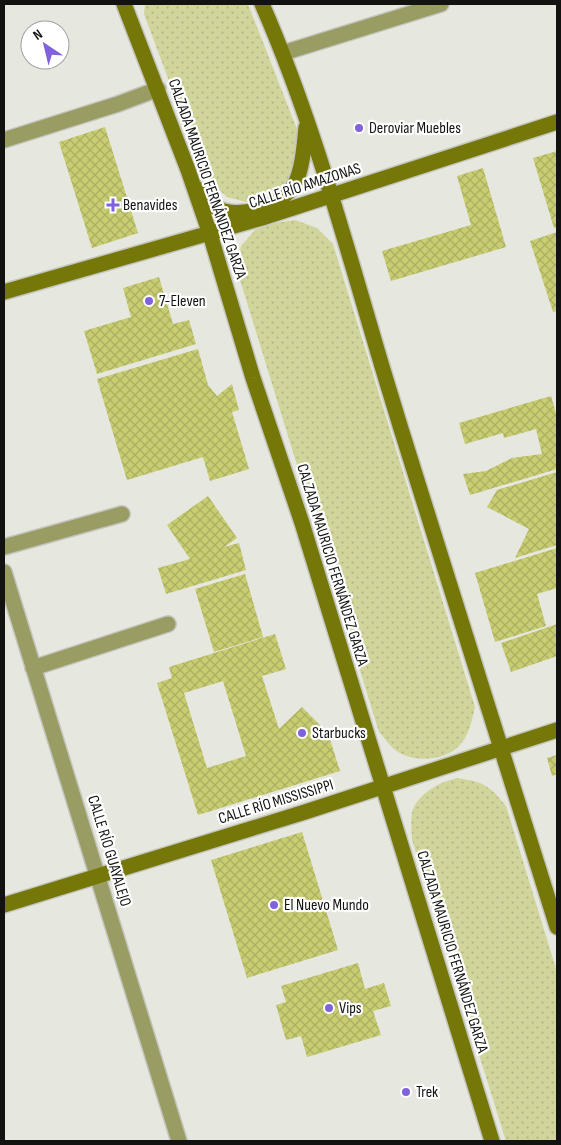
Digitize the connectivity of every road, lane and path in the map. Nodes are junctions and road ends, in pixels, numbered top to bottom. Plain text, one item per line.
1 (124, 4) edge
2 (262, 4) edge
3 (441, 4) edge
4 (283, 53) junction
5 (158, 89) junction
6 (557, 122) edge
7 (307, 124) junction
8 (4, 140) edge
9 (188, 170) junction
10 (332, 196) junction
11 (210, 234) junction
12 (4, 292) edge
13 (122, 514) dead end
14 (4, 547) edge
15 (4, 572) edge
16 (7, 600) edge
17 (168, 624) dead end
18 (33, 668) junction
19 (557, 730) edge
20 (502, 749) junction
21 (383, 787) junction
22 (98, 876) junction
23 (4, 905) edge
24 (557, 927) edge
25 (179, 1141) edge
26 (492, 1141) edge

1 - 5 main road, CALZADA MAURICIO FERNÁNDEZ GARZA
2 - 4 main road
3 - 4 street
4 - 7 main road
5 - 8 street
5 - 9 main road, CALZADA MAURICIO FERNÁNDEZ GARZA
6 - 10 main road, CALLE RÍO AMAZONAS
7 - 9 main road
7 - 10 main road
9 - 11 main road, CALZADA MAURICIO FERNÁNDEZ GARZA
10 - 11 main road, CALLE RÍO AMAZONAS
10 - 20 main road
11 - 12 main road, CALLE RÍO AMAZONAS
11 - 21 main road, CALZADA MAURICIO FERNÁNDEZ GARZA
13 - 14 street
15 - 16 street, CALLE RÍO GUAYALEJO
16 - 18 street, CALLE RÍO GUAYALEJO
17 - 18 street
18 - 22 street, CALLE RÍO GUAYALEJO
19 - 20 main road, CALLE RÍO MISSISSIPPI
20 - 21 main road, CALLE RÍO MISSISSIPPI
20 - 24 main road
21 - 22 main road, CALLE RÍO MISSISSIPPI
21 - 26 main road, CALZADA MAURICIO FERNÁNDEZ GARZA
22 - 23 main road, CALLE RÍO MISSISSIPPI
22 - 25 street, CALLE RÍO GUAYALEJO

